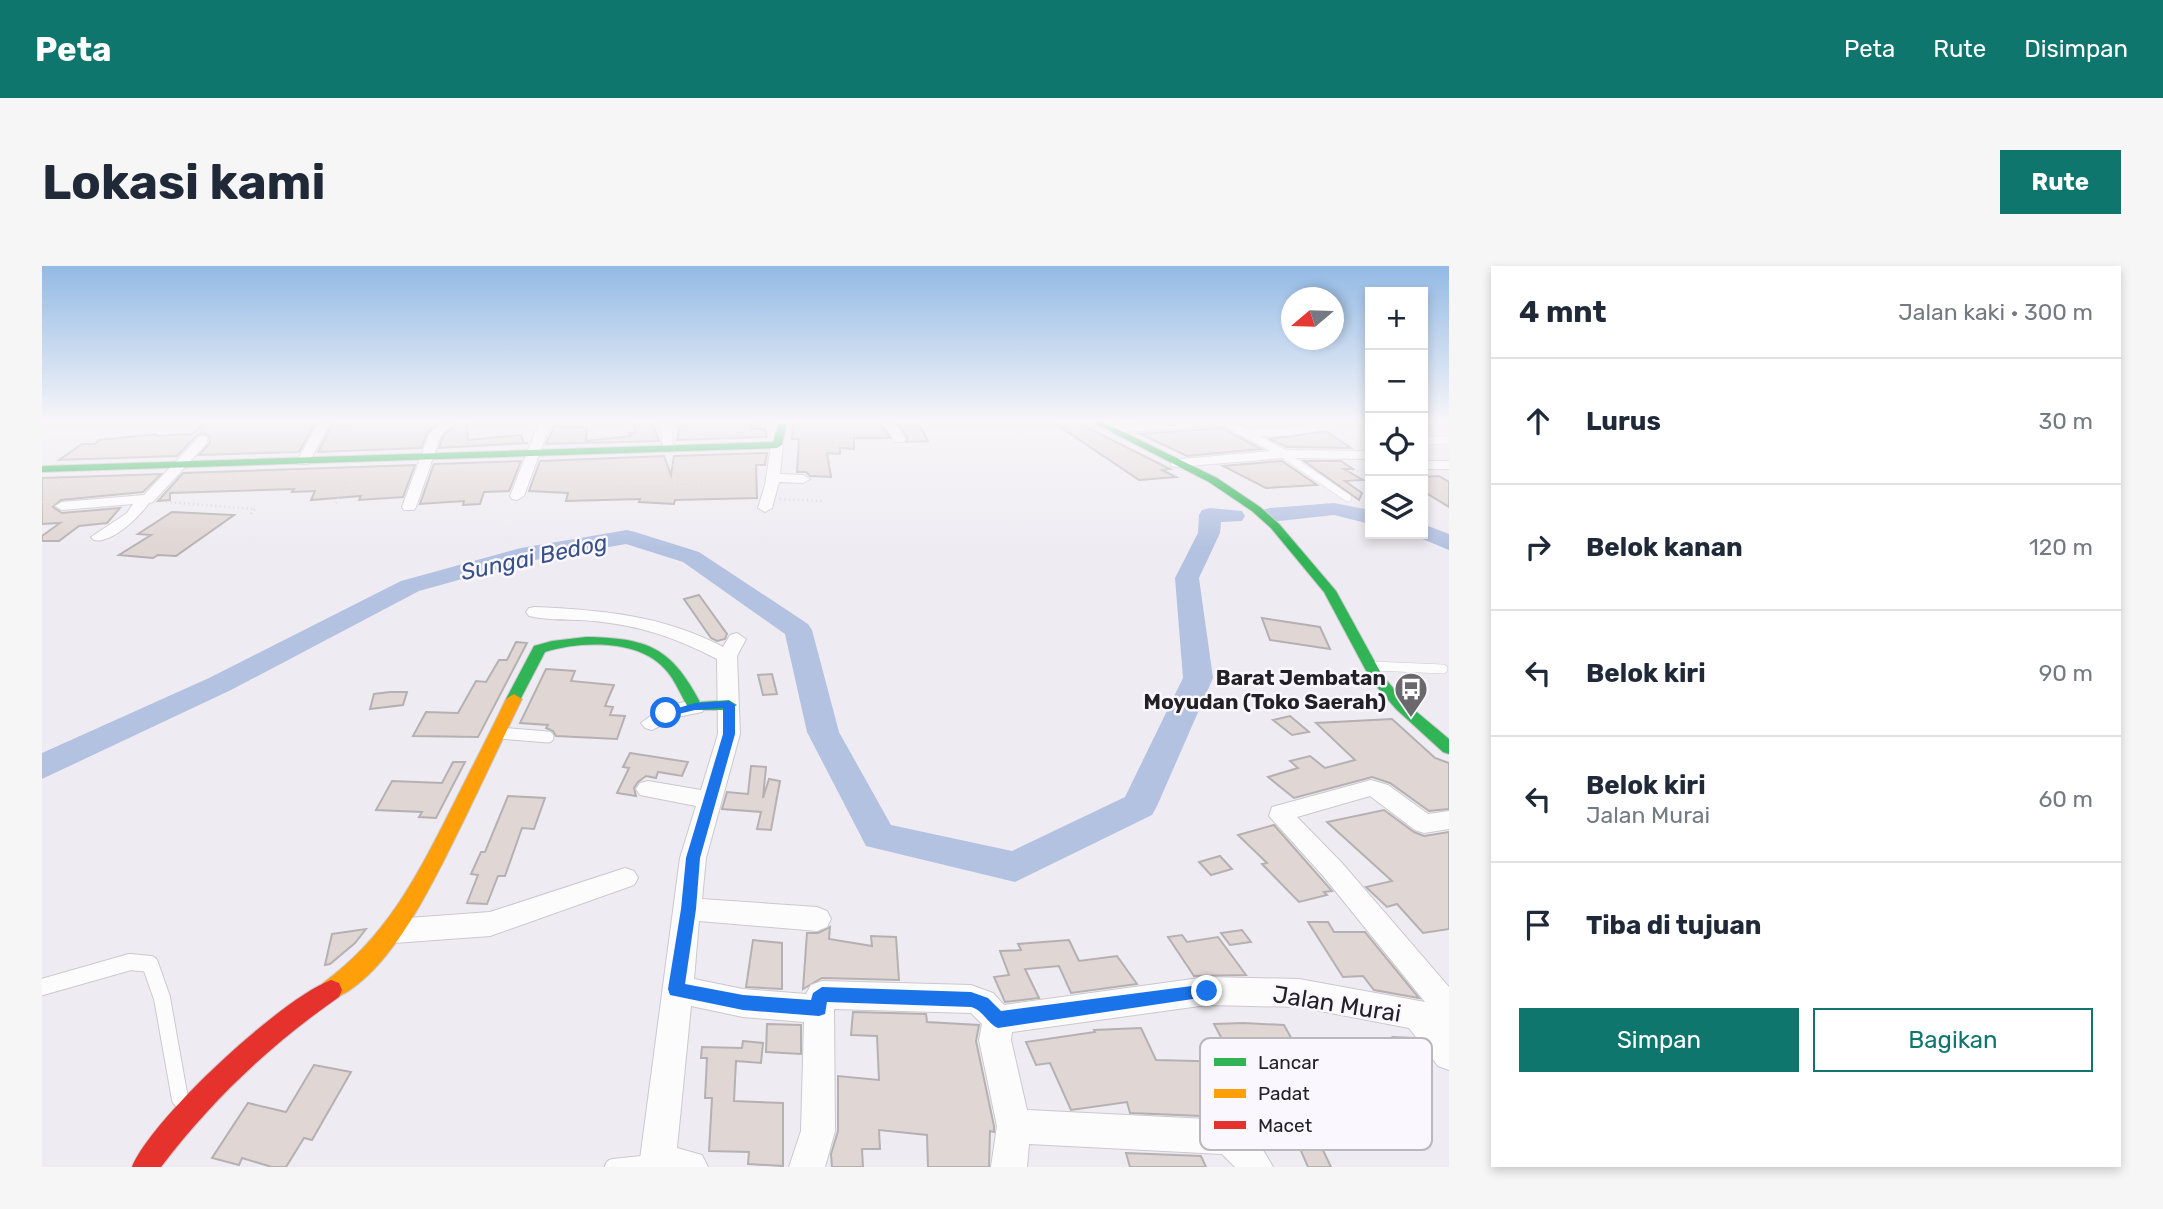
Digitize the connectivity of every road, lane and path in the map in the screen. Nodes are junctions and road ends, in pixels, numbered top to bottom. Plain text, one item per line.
1 (207, 464) edge
2 (363, 464) edge
3 (425, 464) edge
4 (529, 464) edge
5 (607, 464) edge
6 (673, 464) edge
7 (774, 464) edge
8 (1178, 464) edge
9 (1298, 464) edge
10 (177, 465) junction
11 (1428, 465) edge
12 (1449, 465) edge
13 (85, 468) junction
14 (42, 469) edge
15 (1365, 470) edge
16 (1339, 472) dead end
17 (803, 479) dead end
18 (1428, 480) edge
19 (772, 481) junction
20 (682, 484) junction
21 (1449, 491) edge
22 (517, 496) dead end
23 (1348, 498) dead end
24 (824, 501) dead end
25 (42, 502) edge
26 (143, 502) junction
27 (336, 503) dead end
28 (766, 503) joint
29 (62, 506) dead end
30 (409, 507) dead end
31 (249, 516) dead end
32 (99, 537) dead end
33 (535, 612) dead end
34 (1370, 665) junction
35 (1443, 669) dead end
36 (729, 705) junction
37 (695, 706) junction
38 (652, 723) dead end
39 (496, 733) junction
40 (548, 737) dead end
41 (1449, 748) edge
42 (648, 789) dead end
43 (711, 800) junction
44 (1449, 820) edge
45 (625, 878) dead end
46 (689, 909) junction
47 (817, 919) dead end
48 (394, 931) junction
49 (42, 986) edge
50 (676, 989) junction
51 (819, 1009) junction
52 (1449, 1009) edge
53 (1418, 1016) junction
54 (1449, 1019) edge
55 (998, 1020) junction
56 (1449, 1055) edge
57 (183, 1116) junction
58 (1014, 1126) junction
59 (1200, 1136) edge
60 (1244, 1150) edge
61 (668, 1166) edge
62 (145, 1167) edge
63 (613, 1167) edge
64 (807, 1167) edge
65 (1009, 1167) edge
66 (1255, 1167) edge

1 - 10 street
2 - 27 path
3 - 30 street
4 - 22 street
5 - 20 path
6 - 20 path
7 - 19 street
8 - 34 street
9 - 23 lane
10 - 13 street
10 - 26 street
11 - 12 street
13 - 14 street
13 - 25 path
15 - 16 path
17 - 19 street
18 - 21 path
19 - 20 path
19 - 28 street
24 - 28 path
26 - 29 street
26 - 31 path
26 - 32 street
33 - 36 street
34 - 35 lane
34 - 41 street
36 - 37 street
36 - 43 street
37 - 38 street
37 - 39 street
39 - 40 lane
39 - 48 street
42 - 43 street
43 - 46 street
44 - 52 street
45 - 48 street
46 - 47 street
46 - 50 street
48 - 57 street
49 - 57 lane
50 - 51 street
50 - 61 street
51 - 55 street
51 - 64 street
53 - 54 street, Jalan Murai
53 - 55 street, Jalan Murai
53 - 56 street
55 - 58 street
57 - 62 street
58 - 59 street
58 - 65 street
60 - 66 street
61 - 63 lane

